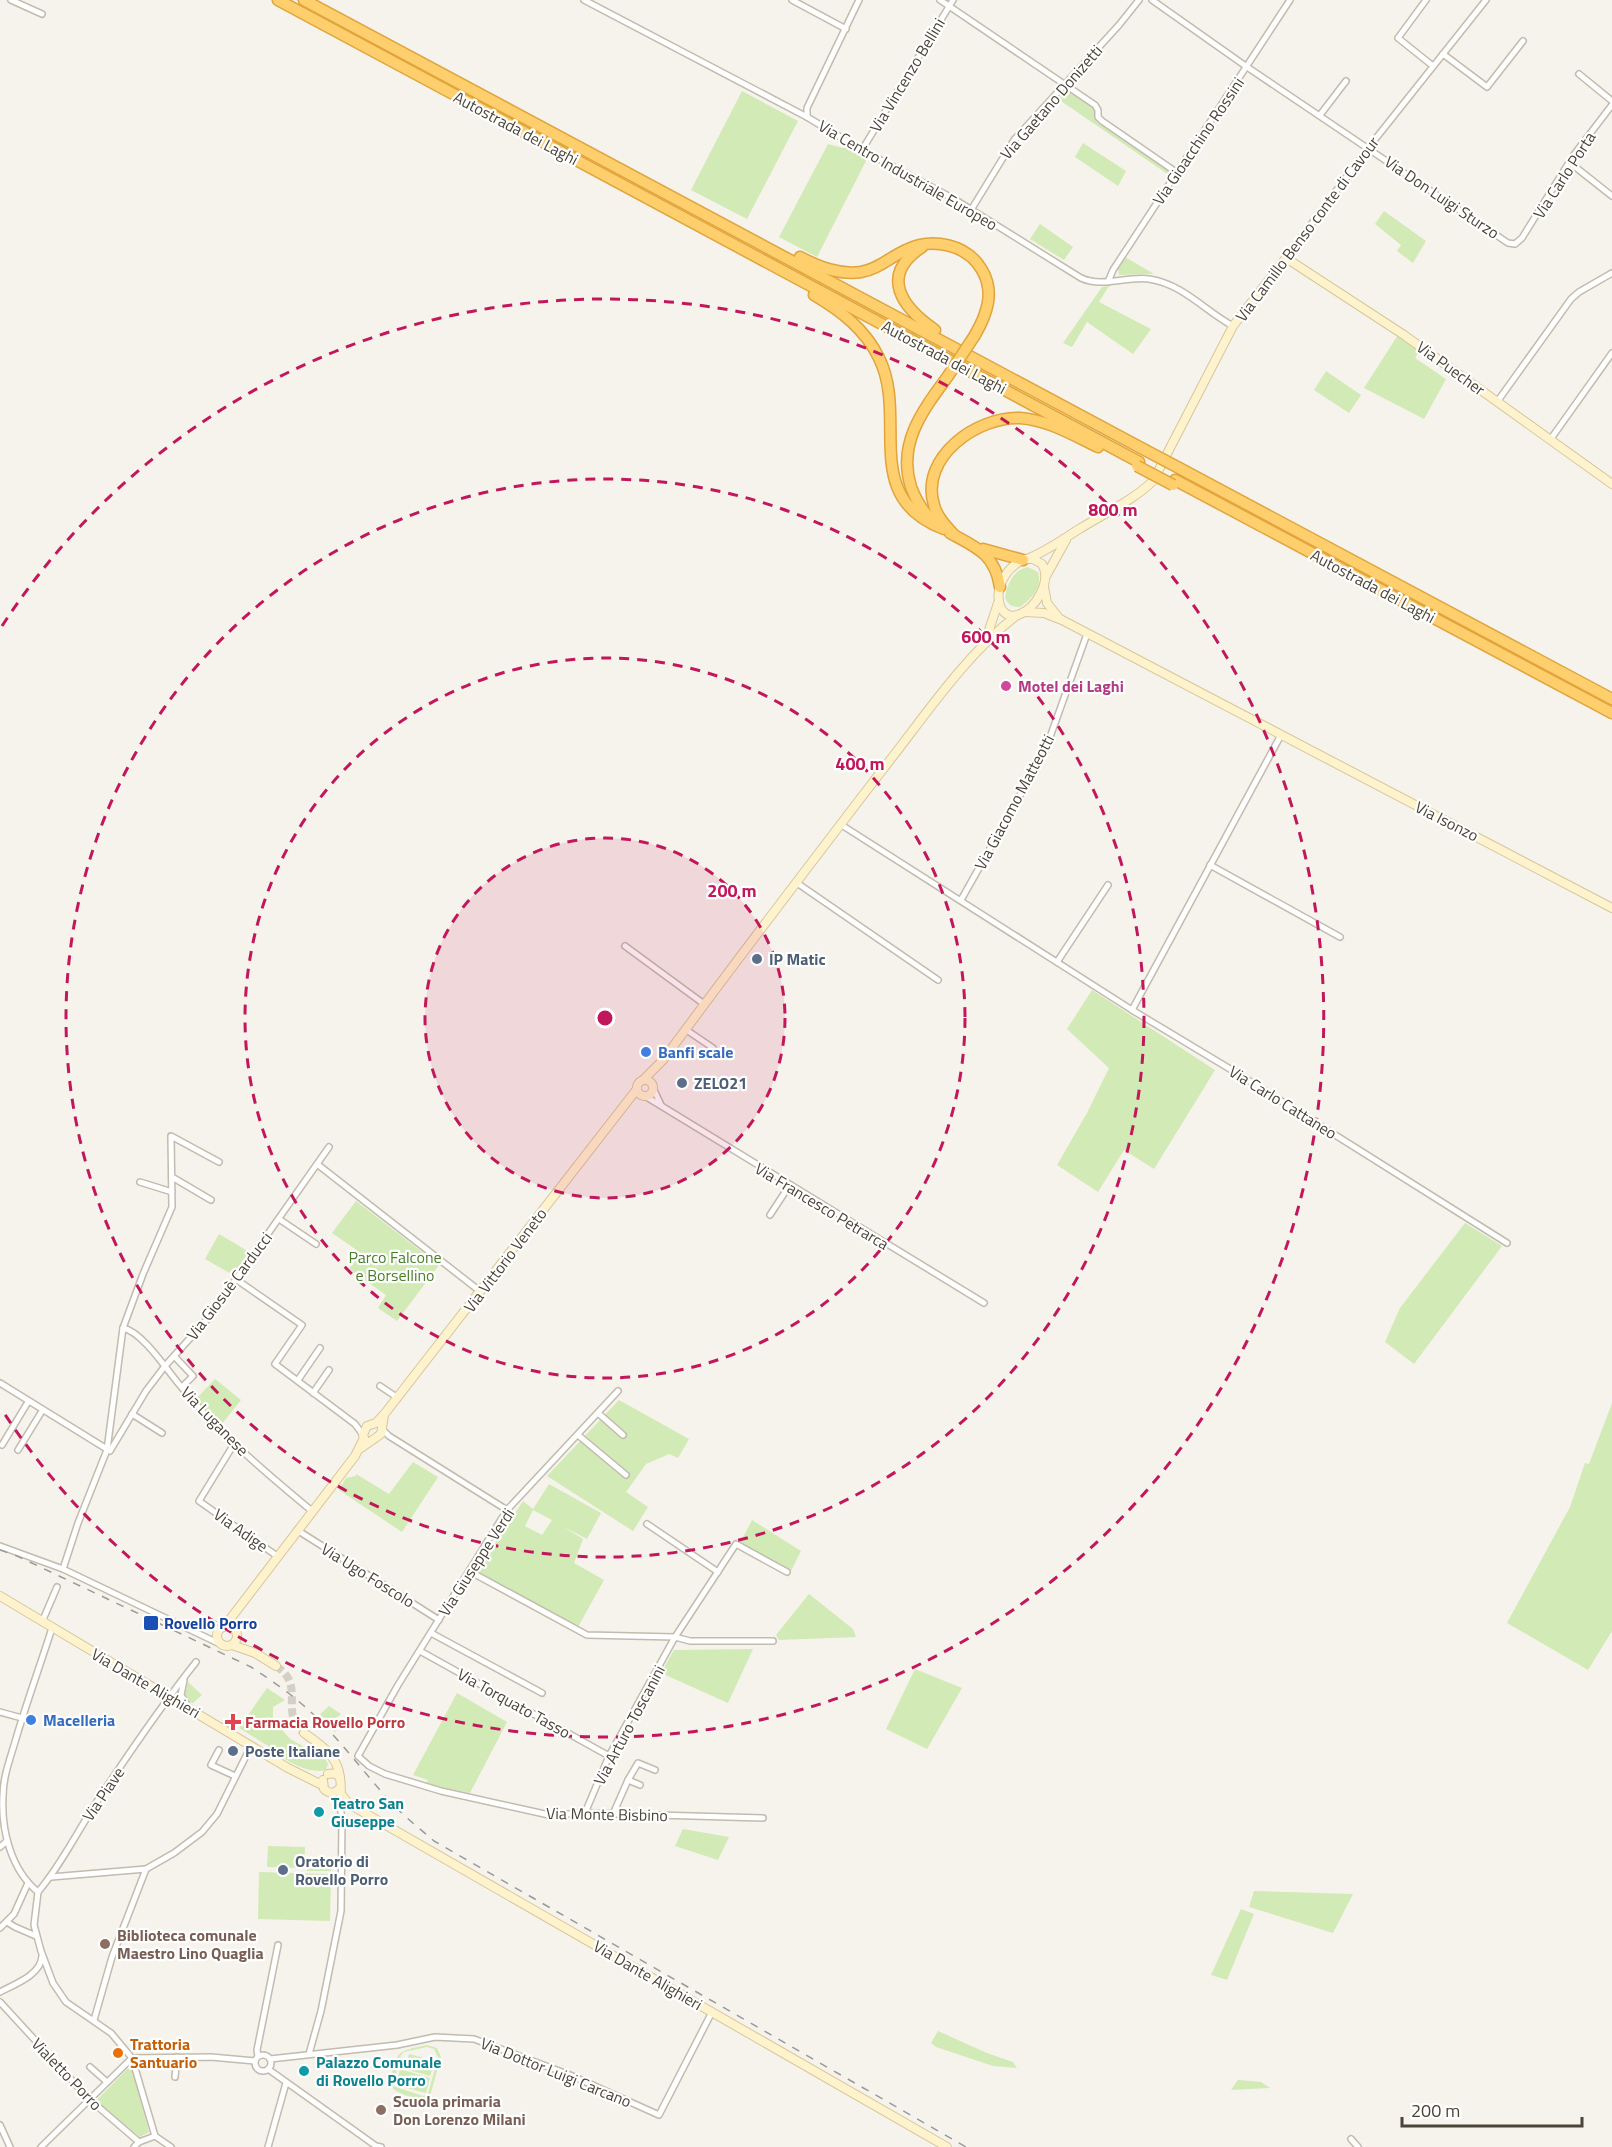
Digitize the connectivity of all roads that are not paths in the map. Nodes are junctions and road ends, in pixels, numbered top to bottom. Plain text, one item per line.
1 (11, 0) edge
2 (278, 0) edge
3 (304, 0) edge
4 (584, 0) edge
5 (792, 0) edge
6 (859, 0) edge
7 (940, 0) edge
8 (1139, 0) edge
9 (1152, 0) edge
10 (1290, 0) edge
11 (1426, 0) edge
12 (1485, 0) edge
13 (951, 3) edge
14 (42, 14) dead end
15 (846, 29) junction
16 (1523, 41) dead end
17 (1443, 54) junction
18 (1433, 66) junction
19 (1247, 67) junction
20 (1579, 74) dead end
21 (1346, 81) dead end
22 (1065, 85) junction
23 (1612, 103) edge
24 (807, 108) junction
25 (800, 113) junction
26 (1320, 115) junction
27 (807, 117) junction
28 (1369, 147) junction
29 (862, 150) junction
30 (601, 158) junction
31 (1569, 162) junction
32 (1176, 172) junction
33 (1612, 196) edge
34 (971, 210) junction
35 (677, 214) junction
36 (926, 244) junction
37 (1515, 244) joint
38 (1286, 258) junction
39 (1612, 273) edge
40 (1108, 282) junction
41 (1233, 326) junction
42 (1612, 353) edge
43 (1497, 402) junction
44 (1102, 426) junction
45 (1550, 440) junction
46 (1138, 464) junction
47 (1612, 484) edge
48 (944, 529) junction
49 (954, 535) junction
50 (1067, 538) junction
51 (974, 546) junction
52 (1025, 560) junction
53 (1046, 576) junction
54 (1000, 586) junction
55 (1044, 586) junction
56 (998, 602) junction
57 (1021, 614) junction
58 (1062, 620) junction
59 (1087, 634) junction
60 (984, 643) junction
61 (1612, 699) edge
62 (1612, 712) edge
63 (1281, 735) junction
64 (840, 824) junction
65 (1210, 865) junction
66 (797, 882) junction
67 (1108, 885) dead end
68 (961, 900) junction
69 (1612, 908) edge
70 (1340, 937) dead end
71 (625, 946) dead end
72 (1057, 962) junction
73 (938, 980) dead end
74 (704, 1004) junction
75 (1132, 1010) junction
76 (685, 1029) junction
77 (713, 1048) dead end
78 (663, 1060) junction
79 (643, 1080) junction
80 (654, 1087) junction
81 (641, 1094) junction
82 (662, 1107) junction
83 (329, 1147) dead end
84 (219, 1162) dead end
85 (317, 1164) junction
86 (172, 1177) junction
87 (140, 1182) dead end
88 (789, 1186) junction
89 (172, 1192) junction
90 (211, 1200) dead end
91 (770, 1215) dead end
92 (279, 1219) junction
93 (1507, 1243) dead end
94 (316, 1244) dead end
95 (237, 1280) junction
96 (481, 1292) junction
97 (984, 1303) dead end
98 (123, 1328) junction
99 (320, 1348) dead end
100 (174, 1356) junction
101 (165, 1366) junction
102 (329, 1370) dead end
103 (298, 1380) junction
104 (0, 1383) edge
105 (380, 1386) dead end
106 (182, 1388) junction
107 (618, 1390) dead end
108 (313, 1393) junction
109 (398, 1398) junction
110 (28, 1402) junction
111 (42, 1411) junction
112 (598, 1413) junction
113 (132, 1414) junction
114 (373, 1432) junction
115 (162, 1433) dead end
116 (578, 1435) junction
117 (623, 1435) dead end
118 (234, 1444) junction
119 (2, 1445) dead end
120 (18, 1450) dead end
121 (107, 1450) junction
122 (626, 1475) dead end
123 (507, 1510) junction
124 (312, 1511) junction
125 (646, 1524) dead end
126 (297, 1530) junction
127 (0, 1546) edge
128 (278, 1556) junction
129 (63, 1569) junction
130 (469, 1571) junction
131 (718, 1572) junction
132 (787, 1572) dead end
133 (57, 1587) dead end
134 (0, 1596) edge
135 (234, 1613) junction
136 (439, 1620) junction
137 (42, 1622) junction
138 (224, 1627) junction
139 (52, 1628) junction
140 (236, 1633) junction
141 (218, 1634) junction
142 (431, 1634) junction
143 (207, 1637) junction
144 (675, 1638) junction
145 (773, 1641) dead end
146 (220, 1644) junction
147 (232, 1645) junction
148 (420, 1651) junction
149 (255, 1653) junction
150 (196, 1662) dead end
151 (276, 1665) tunnel mouth
152 (185, 1676) junction
153 (542, 1693) dead end
154 (169, 1696) junction
155 (189, 1708) junction
156 (0, 1712) edge
157 (22, 1718) junction
158 (304, 1733) tunnel mouth
159 (250, 1746) junction
160 (219, 1750) dead end
161 (358, 1752) joint
162 (609, 1756) junction
163 (332, 1757) junction
164 (0, 1769) edge
165 (293, 1770) junction
166 (655, 1770) dead end
167 (7, 1771) junction
168 (327, 1775) junction
169 (236, 1776) junction
170 (340, 1777) junction
171 (628, 1780) junction
172 (322, 1785) junction
173 (640, 1785) dead end
174 (340, 1788) junction
175 (330, 1793) junction
176 (347, 1803) junction
177 (585, 1813) junction
178 (613, 1814) junction
179 (343, 1816) junction
180 (763, 1818) dead end
181 (8, 1841) junction
182 (0, 1847) edge
183 (146, 1869) junction
184 (51, 1876) junction
185 (28, 1884) junction
186 (38, 1892) junction
187 (7, 1922) junction
188 (0, 1928) edge
189 (36, 1936) junction
190 (278, 1945) dead end
191 (41, 1951) junction
192 (0, 1992) edge
193 (0, 2002) edge
194 (712, 2012) junction
195 (94, 2020) junction
196 (309, 2054) junction
197 (177, 2056) junction
198 (132, 2058) junction
199 (257, 2058) junction
200 (270, 2059) junction
201 (90, 2067) dead end
202 (268, 2069) junction
203 (175, 2077) dead end
204 (106, 2082) junction
205 (286, 2083) junction
206 (89, 2099) junction
207 (0, 2125) edge
208 (155, 2136) junction
209 (1351, 2139) dead end
210 (139, 2142) junction
211 (10, 2147) edge
212 (41, 2147) edge
213 (134, 2147) edge
214 (171, 2147) edge
215 (268, 2147) edge
216 (381, 2147) edge
217 (947, 2147) edge
218 (1358, 2147) edge

1 - 14 street
2 - 35 highway, Autostrada dei Laghi
3 - 30 highway, Autostrada dei Laghi
4 - 25 street, Via Centro Industriale Europeo
5 - 15 street
6 - 15 street
7 - 13 street
8 - 22 street, Via Gaetano Donizetti
9 - 19 street, Via Don Luigi Sturzo
10 - 19 street, Via Gioacchino Rossini
11 - 18 street
12 - 17 street, Via Camillo Benso conte di Cavour
13 - 22 street
13 - 29 street, Via Vincenzo Bellini
15 - 24 street
16 - 17 street
17 - 18 street, Via Camillo Benso conte di Cavour
18 - 28 street, Via Camillo Benso conte di Cavour
19 - 26 street, Via Don Luigi Sturzo
19 - 32 street, Via Gioacchino Rossini
20 - 23 street, Via Carlo Porta
21 - 26 street
22 - 32 street
22 - 34 street, Via Gaetano Donizetti
23 - 31 street, Via Carlo Porta
24 - 25 street
24 - 27 street
25 - 27 street, Via Centro Industriale Europeo
26 - 28 street, Via Don Luigi Sturzo
27 - 29 street, Via Centro Industriale Europeo
28 - 37 street, Via Don Luigi Sturzo
28 - 38 street, Via Camillo Benso conte di Cavour
29 - 34 street, Via Centro Industriale Europeo
30 - 36 highway
30 - 44 highway, Autostrada dei Laghi
31 - 33 street
31 - 37 street, Via Carlo Porta
32 - 40 street, Via Gioacchino Rossini
34 - 40 street, Via Centro Industriale Europeo
35 - 46 highway, Autostrada dei Laghi
35 - 48 highway
36 - 44 highway
36 - 48 highway, bridge
38 - 41 street, Via Camillo Benso conte di Cavour
38 - 43 street, Via Puecher
39 - 43 street
40 - 41 street, Via Centro Industriale Europeo
41 - 50 street, Via Camillo Benso conte di Cavour
42 - 45 street
43 - 45 street, Via Puecher
44 - 61 highway, Autostrada dei Laghi, bridge
45 - 47 street, Via Puecher
46 - 49 highway
46 - 62 highway, Autostrada dei Laghi
48 - 49 highway
49 - 51 highway
50 - 52 street, Via Camillo Benso conte di Cavour
50 - 53 street, Via Camillo Benso conte di Cavour
51 - 52 highway
51 - 54 highway
52 - 53 street
52 - 54 street
53 - 55 street
54 - 56 street
55 - 57 street
55 - 58 street, Via Isonzo
56 - 57 street
56 - 60 street
57 - 58 street, Via Isonzo
57 - 60 street
58 - 59 street, Via Isonzo
59 - 63 street, Via Isonzo
59 - 68 street, Via Giacomo Matteotti
60 - 64 street
63 - 65 street
63 - 69 street, Via Isonzo
64 - 66 street
64 - 68 street, Via Carlo Cattaneo
65 - 70 street
65 - 75 street
66 - 73 street
66 - 74 street
67 - 72 street
68 - 72 street, Via Carlo Cattaneo
71 - 74 street
72 - 75 street, Via Carlo Cattaneo
74 - 76 street
75 - 93 street, Via Carlo Cattaneo
76 - 77 street
76 - 78 street
78 - 79 street
78 - 80 street
79 - 80 street
79 - 81 street
80 - 81 street
80 - 82 street
81 - 82 street, Via Francesco Petrarca
81 - 96 street, Via Vittorio Veneto
82 - 88 street, Via Francesco Petrarca
83 - 85 street, Via Giosuè Carducci
84 - 86 street
85 - 92 street, Via Giosuè Carducci
85 - 96 street
86 - 89 street
86 - 90 street
87 - 89 street
88 - 91 street
88 - 97 street, Via Francesco Petrarca
89 - 98 street
92 - 94 street
92 - 95 street, Via Giosuè Carducci
95 - 100 street, Via Giosuè Carducci
95 - 103 street
96 - 109 street, Via Vittorio Veneto
98 - 101 street, Via Luganese
98 - 121 street
99 - 103 street
100 - 101 street, Via Giosuè Carducci
100 - 106 street
101 - 106 street, Via Luganese
101 - 113 street, Via Giosuè Carducci
102 - 108 street
103 - 108 street
104 - 110 street
105 - 109 street
106 - 118 street, Via Luganese
107 - 112 street, Via Giuseppe Verdi
108 - 114 street
109 - 114 street, Via Vittorio Veneto
110 - 111 street
110 - 119 street
111 - 120 street
111 - 121 street
112 - 116 street, Via Giuseppe Verdi
112 - 117 street
113 - 115 street
113 - 121 street, Via Giosuè Carducci
114 - 123 street
114 - 124 street
116 - 122 street
116 - 123 street, Via Giuseppe Verdi
118 - 124 street, Via Luganese
118 - 128 street, Via Adige
121 - 129 street
123 - 130 street, Via Giuseppe Verdi
124 - 126 street
125 - 131 street
126 - 128 street
126 - 136 street, Via Ugo Foscolo
127 - 129 street
128 - 135 street
129 - 143 street
130 - 136 street, Via Giuseppe Verdi
130 - 144 street
131 - 132 street
131 - 144 street
133 - 137 street
134 - 137 street, Via Dante Alighieri
135 - 138 street
135 - 140 street
136 - 142 street, Via Giuseppe Verdi
137 - 139 street, Via Dante Alighieri
138 - 140 street
138 - 141 street
139 - 154 street, Via Dante Alighieri
139 - 157 street
140 - 147 street
140 - 149 street
141 - 143 street
141 - 146 street
142 - 148 street, Via Giuseppe Verdi
142 - 153 street
143 - 146 street
144 - 145 street
144 - 162 street, Via Arturo Toscanini
146 - 147 street
147 - 149 street
148 - 161 street, Via Giuseppe Verdi
148 - 162 street, Via Torquato Tasso
149 - 151 street
150 - 152 street
152 - 154 street
152 - 155 street
154 - 155 street, Via Dante Alighieri
154 - 184 street, Via Piave
155 - 159 street, Via Dante Alighieri
156 - 157 street
157 - 167 street
158 - 163 street
159 - 165 street, Via Dante Alighieri
159 - 169 street
160 - 169 street
161 - 177 street, Via Monte Bisbino
162 - 177 street, Via Arturo Toscanini
163 - 168 street
163 - 170 street
164 - 167 street
165 - 168 street, Via Dante Alighieri
165 - 172 street, Via Dante Alighieri
166 - 171 street
167 - 181 street
168 - 170 street
168 - 172 street
169 - 183 street
170 - 174 street
171 - 173 street
171 - 178 street
172 - 175 street
174 - 175 street
174 - 176 street
175 - 176 street, Via Dante Alighieri
176 - 179 street
176 - 179 street
176 - 194 street, Via Dante Alighieri
177 - 178 street, Via Monte Bisbino
178 - 180 street, Via Monte Bisbino
179 - 196 street
181 - 182 street
181 - 185 street
183 - 184 street
183 - 195 street
184 - 186 street, Via Piave
185 - 186 street
185 - 187 street
186 - 189 street
187 - 188 street
187 - 189 street
189 - 191 street
190 - 199 street
191 - 192 street
191 - 195 street
193 - 206 street, Vialetto Porro
194 - 196 street, Via Dottor Luigi Carcano
194 - 217 street, Via Dante Alighieri
195 - 198 street
196 - 200 street, Via Dottor Luigi Carcano
197 - 198 street
197 - 199 street
197 - 203 street
198 - 204 street
198 - 208 street
199 - 200 street
199 - 202 street
200 - 202 street
201 - 204 street
202 - 205 street
204 - 206 street
205 - 215 street
205 - 216 street
206 - 210 street, Vialetto Porro
206 - 212 street
207 - 211 street
208 - 210 street
208 - 214 street
209 - 218 street
210 - 213 street

